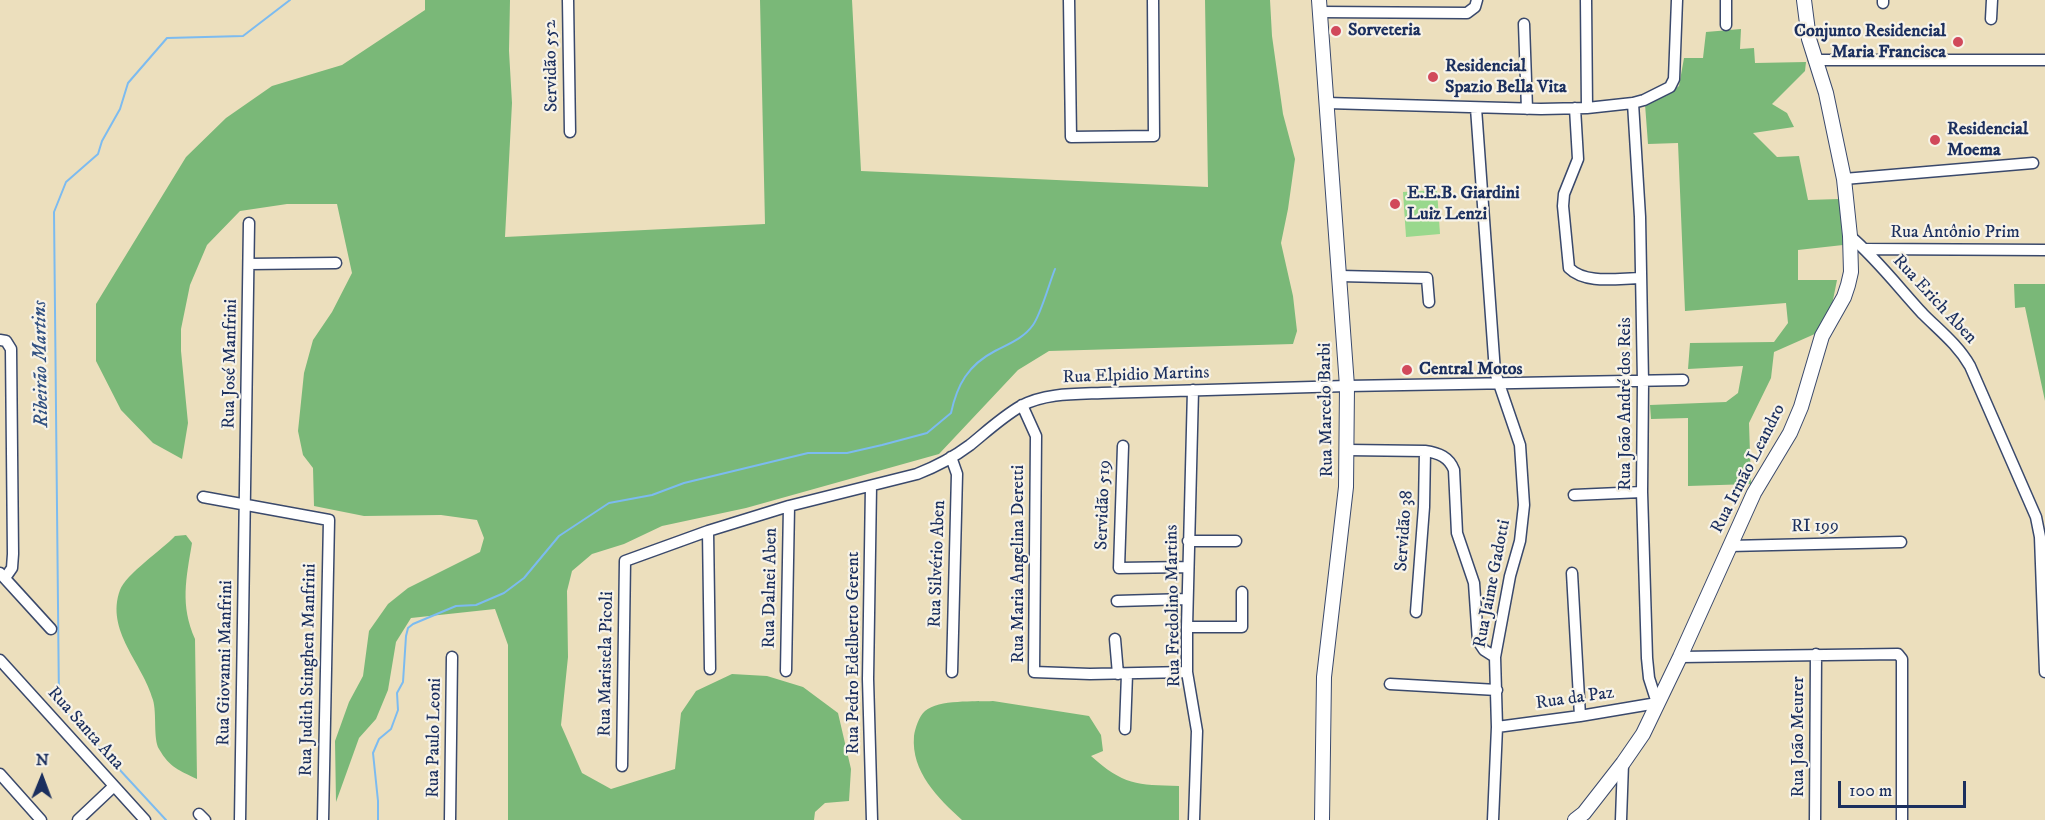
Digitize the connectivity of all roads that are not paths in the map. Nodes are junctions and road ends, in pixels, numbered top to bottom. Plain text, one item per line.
1 (568, 0) edge
2 (1069, 0) edge
3 (1153, 0) edge
4 (1477, 0) edge
5 (1586, 0) edge
6 (1677, 0) edge
7 (1726, 0) edge
8 (1804, 0) edge
9 (1992, 0) edge
10 (1320, 6) edge
11 (1991, 19) dead end
12 (1524, 24) dead end
13 (1726, 26) dead end
14 (1814, 60) junction
15 (2045, 60) edge
16 (1327, 103) junction
17 (1633, 103) junction
18 (1476, 108) junction
19 (1575, 108) junction
20 (1587, 108) junction
21 (1527, 109) junction
22 (570, 132) dead end
23 (2033, 163) dead end
24 (1844, 179) junction
25 (249, 223) dead end
26 (1850, 236) junction
27 (1866, 249) junction
28 (2045, 250) edge
29 (336, 263) dead end
30 (249, 264) junction
31 (1340, 276) junction
32 (1641, 278) junction
33 (1429, 302) dead end
34 (3, 341) edge
35 (1683, 380) dead end
36 (1643, 382) junction
37 (1498, 383) junction
38 (1347, 386) junction
39 (1192, 390) junction
40 (1022, 405) junction
41 (1122, 446) dead end
42 (1347, 450) junction
43 (1425, 451) junction
44 (951, 457) junction
45 (871, 486) junction
46 (1642, 492) junction
47 (1574, 495) dead end
48 (202, 497) dead end
49 (246, 506) junction
50 (789, 506) junction
51 (708, 531) junction
52 (1188, 541) junction
53 (1236, 542) dead end
54 (1901, 542) dead end
55 (1729, 546) junction
56 (625, 561) joint
57 (1188, 567) junction
58 (1572, 573) dead end
59 (3, 575) edge
60 (1242, 592) dead end
61 (1187, 599) junction
62 (1116, 601) dead end
63 (1416, 612) dead end
64 (1187, 627) junction
65 (51, 629) dead end
66 (1115, 639) dead end
67 (1816, 654) junction
68 (452, 657) dead end
69 (1495, 657) junction
70 (1680, 657) junction
71 (0, 660) edge
72 (710, 669) dead end
73 (786, 671) dead end
74 (952, 672) dead end
75 (1187, 672) junction
76 (2045, 672) edge
77 (1122, 674) junction
78 (1390, 684) dead end
79 (1497, 690) junction
80 (1657, 703) junction
81 (1580, 716) junction
82 (1497, 727) junction
83 (1125, 729) dead end
84 (1623, 763) junction
85 (622, 766) dead end
86 (0, 774) edge
87 (114, 786) junction
88 (41, 820) edge
89 (78, 820) edge
90 (146, 820) edge
91 (240, 820) edge
92 (323, 820) edge
93 (450, 820) edge
94 (872, 820) edge
95 (1194, 820) edge
96 (1322, 820) edge
97 (1493, 820) edge
98 (1575, 820) edge
99 (1621, 820) edge
100 (1815, 820) edge
101 (1902, 820) edge

1 - 22 street, Servidão 552
2 - 3 street
4 - 10 street
5 - 20 street
6 - 17 street
7 - 13 street
8 - 14 street, Rua Irmão Leandro
9 - 11 street
10 - 16 street, Rua Marcelo Barbi
12 - 21 street
14 - 15 street
14 - 24 street, Rua Irmão Leandro
16 - 18 street
16 - 31 street, Rua Marcelo Barbi
17 - 20 street
17 - 32 street, Rua João André dos Reis
18 - 21 street
18 - 37 street, Rua Jaime Gadotti
19 - 20 street
19 - 21 street
19 - 32 street
23 - 24 street
24 - 26 street, Rua Irmão Leandro
25 - 30 street, Rua José Manfrini
26 - 27 street, Rua Erich Aben
26 - 55 street, Rua Irmão Leandro
27 - 28 street, Rua Antônio Prim
27 - 76 street, Rua Erich Aben
29 - 30 street
30 - 49 street, Rua José Manfrini
31 - 33 street
31 - 38 street, Rua Marcelo Barbi
32 - 36 street, Rua João André dos Reis
34 - 59 street
35 - 36 street, Rua Elpidio Martins
36 - 37 street, Rua Elpidio Martins
36 - 46 street, Rua João André dos Reis
37 - 38 street, Rua Elpidio Martins
37 - 69 street, Rua Jaime Gadotti
38 - 39 street, Rua Elpidio Martins
38 - 42 street, Rua Marcelo Barbi
39 - 40 street, Rua Elpidio Martins
39 - 52 street, Rua Fredolino Martins
40 - 44 street, Rua Elpidio Martins
40 - 77 street, Rua Maria Angelina Deretti
41 - 57 street, Servidão 519
42 - 43 street
42 - 96 street, Rua Marcelo Barbi
43 - 63 street, Servidão 38
43 - 69 street
44 - 45 street, Rua Elpidio Martins
44 - 74 street, Rua Silvério Aben
45 - 50 street, Rua Elpidio Martins
45 - 94 street, Rua Pedro Edelberto Gerent
46 - 47 street
46 - 80 street, Rua João André dos Reis
48 - 49 street
49 - 91 street, Rua Giovanni Manfrini
49 - 92 street, Rua Judith Stinghen Manfrini
50 - 51 street, Rua Elpidio Martins
50 - 73 street, Rua Dalnei Aben
51 - 56 street, Rua Elpidio Martins
51 - 72 street
52 - 53 street
52 - 57 street, Rua Fredolino Martins
54 - 55 street, RI 199
55 - 70 street, Rua Irmão Leandro
56 - 85 street, Rua Maristela Picoli
57 - 61 street, Rua Fredolino Martins
58 - 81 street
59 - 65 street
60 - 64 street
61 - 62 street
61 - 64 street, Rua Fredolino Martins
64 - 75 street, Rua Fredolino Martins
66 - 77 street
67 - 70 street
67 - 100 street, Rua João Meurer
67 - 101 street
68 - 93 street, Rua Paulo Leoni
69 - 79 street, Rua Jaime Gadotti
70 - 80 street, Rua Irmão Leandro
71 - 87 street, Rua Santa Ana
75 - 77 street
75 - 95 street, Rua Fredolino Martins
77 - 83 street
78 - 79 street
79 - 82 street, Rua Jaime Gadotti
80 - 81 street, Rua da Paz
80 - 84 street, Rua Irmão Leandro
81 - 82 street, Rua da Paz
82 - 97 street, Rua Jaime Gadotti
84 - 98 street, Rua Irmão Leandro
84 - 99 street
86 - 88 street
87 - 89 street
87 - 90 street, Rua Santa Ana

